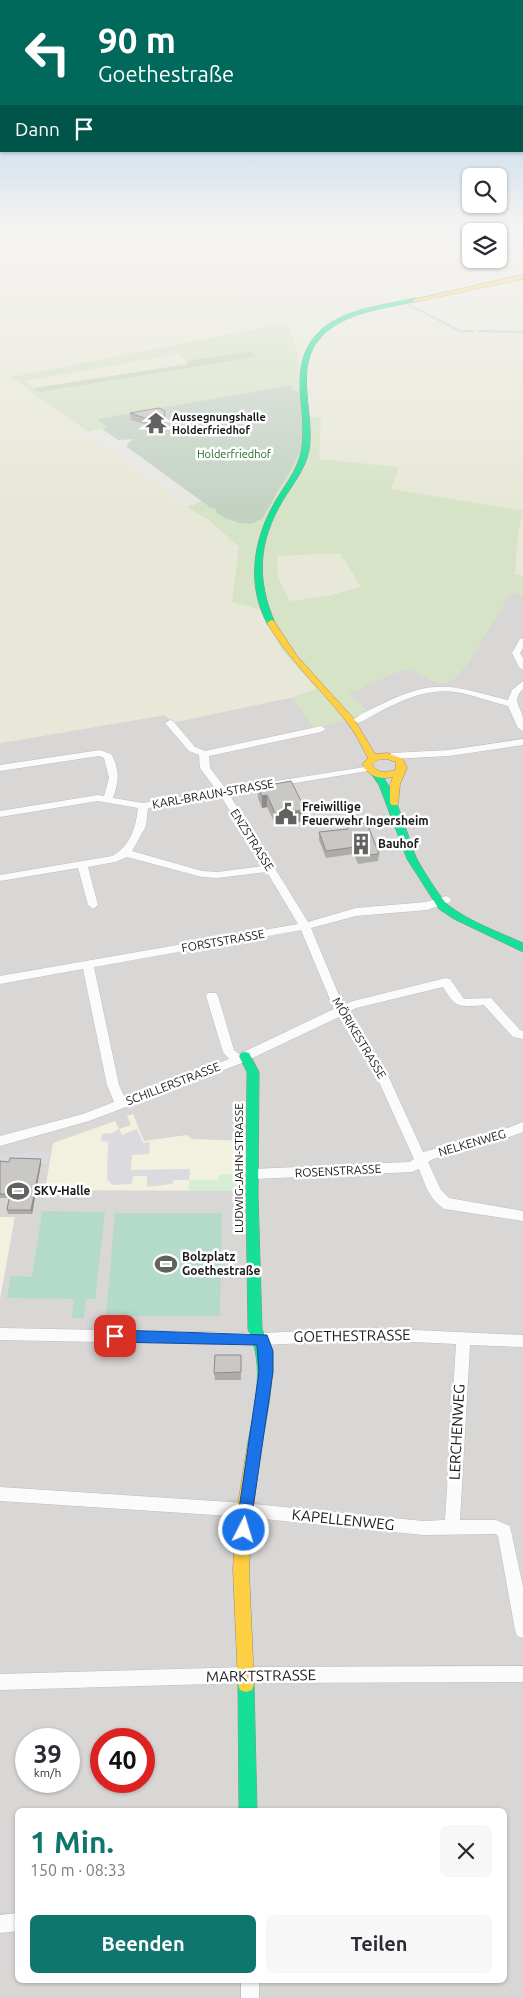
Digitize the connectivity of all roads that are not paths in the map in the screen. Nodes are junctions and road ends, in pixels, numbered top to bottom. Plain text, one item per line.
1 (341, 319) edge
2 (523, 642) edge
3 (523, 667) edge
4 (523, 684) edge
5 (512, 704) junction
6 (339, 706) junction
7 (358, 720) junction
8 (170, 723) dead end
9 (523, 728) edge
10 (320, 729) dead end
11 (523, 742) edge
12 (449, 753) junction
13 (204, 754) junction
14 (390, 756) junction
15 (372, 767) junction
16 (0, 768) edge
17 (399, 771) junction
18 (223, 792) junction
19 (108, 799) junction
20 (143, 806) junction
21 (395, 812) junction
22 (0, 814) edge
23 (126, 853) junction
24 (82, 864) junction
25 (270, 868) junction
26 (0, 878) edge
27 (443, 901) junction
28 (93, 905) dead end
29 (305, 926) junction
30 (523, 948) edge
31 (88, 966) junction
32 (0, 980) edge
33 (212, 996) dead end
34 (340, 1010) junction
35 (523, 1035) edge
36 (238, 1059) junction
37 (121, 1104) junction
38 (523, 1127) edge
39 (0, 1141) edge
40 (422, 1162) junction
41 (252, 1174) junction
42 (523, 1216) edge
43 (0, 1334) edge
44 (462, 1337) junction
45 (262, 1339) junction
46 (523, 1341) edge
47 (0, 1494) edge
48 (245, 1510) junction
49 (452, 1528) junction
50 (523, 1630) edge
51 (523, 1674) edge
52 (246, 1675) junction
53 (0, 1682) edge
54 (248, 1808) edge
55 (15, 1922) edge
56 (0, 1924) edge
57 (250, 1983) edge
58 (250, 1998) edge

1 - 6 street
2 - 3 street
4 - 5 street
5 - 7 street
5 - 9 street
6 - 7 street
6 - 15 street
7 - 14 street
8 - 13 street
10 - 13 street
11 - 12 street
12 - 14 street
12 - 17 street
13 - 18 street, ENZSTRASSE
14 - 15 street
14 - 17 street
15 - 17 street
15 - 18 street, KARL-BRAUN-STRASSE
15 - 21 street
16 - 19 street
17 - 21 street
18 - 20 street, KARL-BRAUN-STRASSE
18 - 25 street, ENZSTRASSE
19 - 20 street, KARL-BRAUN-STRASSE
19 - 22 street, KARL-BRAUN-STRASSE
20 - 23 street
21 - 27 street
23 - 24 street
23 - 25 street
24 - 26 street
24 - 28 street
25 - 29 street, ENZSTRASSE
27 - 29 street, FORSTSTRASSE
27 - 30 street
29 - 31 street, FORSTSTRASSE
29 - 34 street, MÖRIKESTRASSE
31 - 32 street, FORSTSTRASSE
31 - 37 street
33 - 36 street
34 - 35 street, SCHILLERSTRASSE
34 - 36 street, SCHILLERSTRASSE
34 - 40 street, MÖRIKESTRASSE
36 - 37 street, SCHILLERSTRASSE
36 - 41 street, LUDWIG-JAHN-STRASSE
37 - 39 street, SCHILLERSTRASSE
38 - 40 street, NELKENWEG
40 - 41 street, ROSENSTRASSE
40 - 42 street, MÖRIKESTRASSE
41 - 45 street, LUDWIG-JAHN-STRASSE
43 - 45 street, GOETHESTRASSE
44 - 45 street, GOETHESTRASSE
44 - 46 street, GOETHESTRASSE
44 - 49 street, LERCHENWEG
45 - 48 street, LUDWIG-JAHN-STRASSE
47 - 48 street, KAPELLENWEG
48 - 49 street, KAPELLENWEG
48 - 52 street, LUDWIG-JAHN-STRASSE
49 - 50 street, KAPELLENWEG
51 - 52 street, MARKTSTRASSE
52 - 53 street, MARKTSTRASSE
52 - 54 street, LUDWIG-JAHN-STRASSE
55 - 56 street
57 - 58 street

